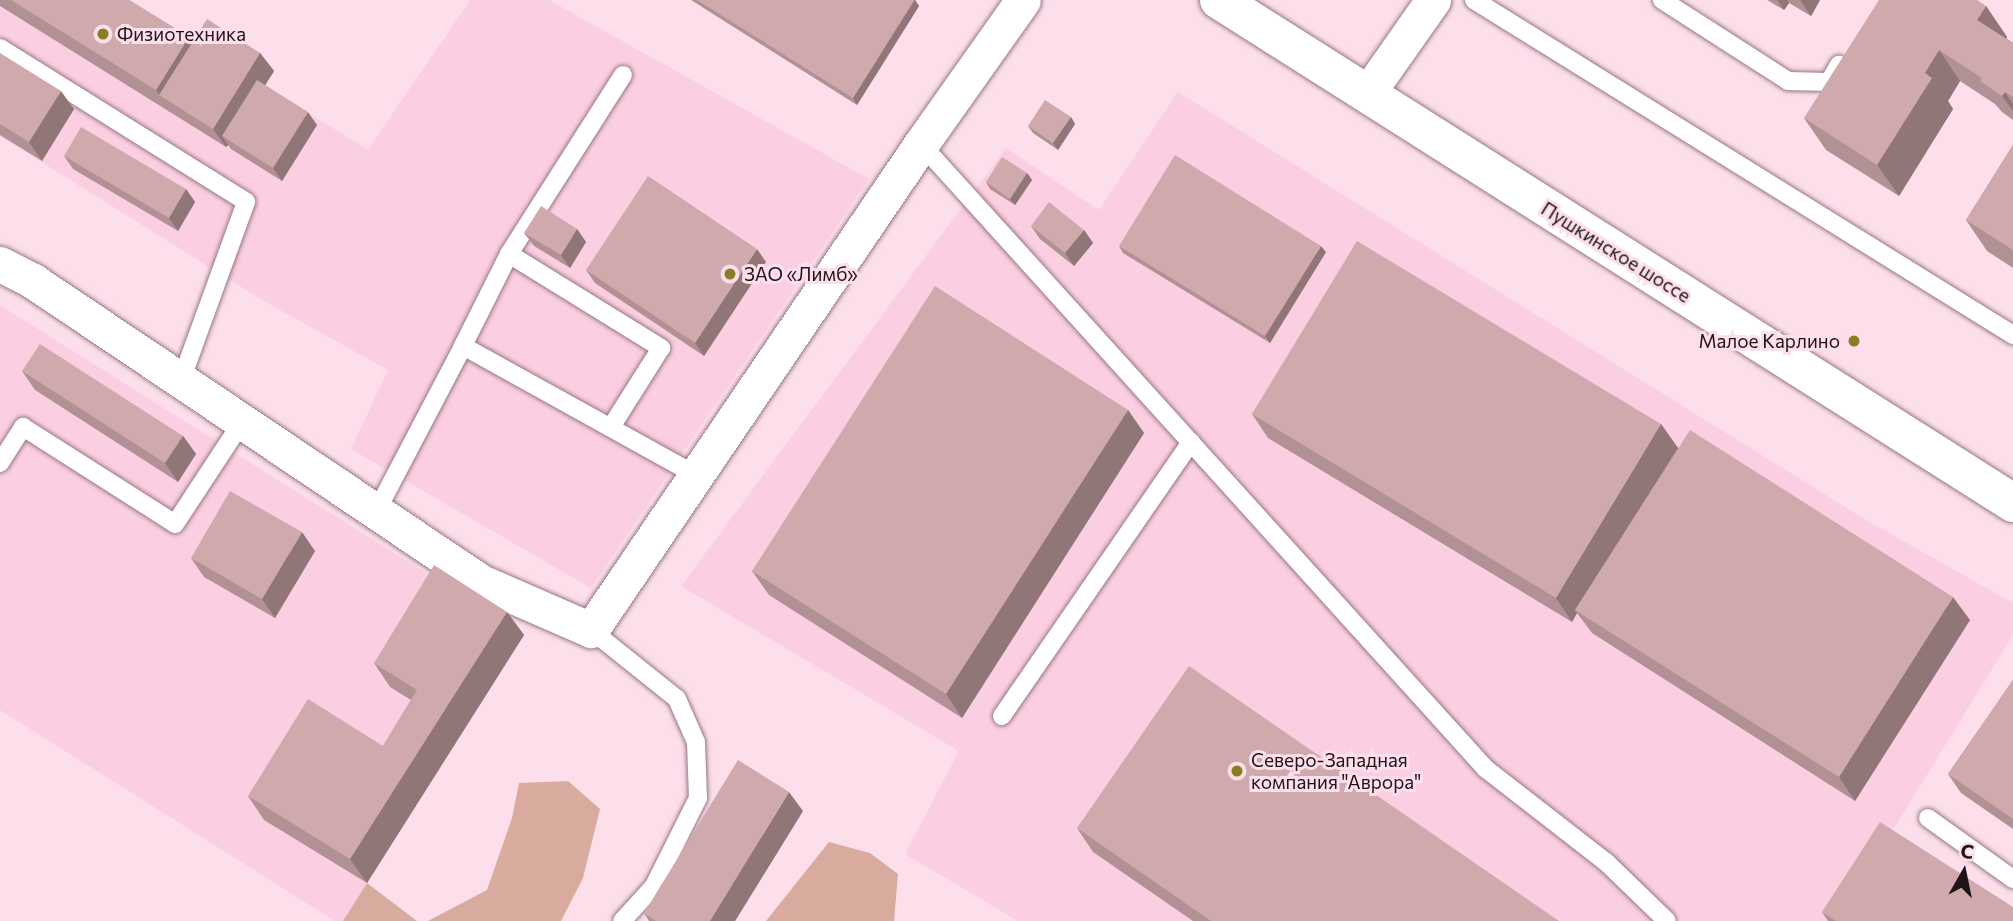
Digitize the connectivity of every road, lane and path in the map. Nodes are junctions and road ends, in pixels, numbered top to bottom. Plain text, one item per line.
1 (1023, 0) edge
2 (1219, 0) edge
3 (1433, 0) edge
4 (1474, 0) edge
5 (1672, 3) edge
6 (1850, 47) edge
7 (0, 48) edge
8 (623, 75) dead end
9 (1367, 94) junction
10 (921, 144) junction
11 (509, 254) junction
12 (0, 264) edge
13 (2013, 335) edge
14 (463, 346) junction
15 (181, 381) junction
16 (242, 422) junction
17 (611, 427) junction
18 (1191, 442) junction
19 (0, 463) edge
20 (698, 477) junction
21 (2013, 503) edge
22 (376, 512) junction
23 (592, 630) junction
24 (1002, 716) dead end
25 (1928, 818) dead end
26 (2013, 879) edge
27 (622, 921) edge
28 (1667, 921) edge

1 - 10 street
2 - 9 main road, Пушкинское шоссе
3 - 9 street
4 - 13 lane
5 - 6 lane
7 - 15 lane
8 - 11 lane
9 - 21 main road, Пушкинское шоссе
10 - 18 lane
10 - 20 street
11 - 14 lane
11 - 17 lane
12 - 15 street
14 - 17 lane
14 - 22 lane
15 - 16 street
16 - 19 lane
16 - 22 street
17 - 20 lane
18 - 24 lane
18 - 28 lane
20 - 23 street
22 - 23 street
23 - 27 lane
25 - 26 lane

